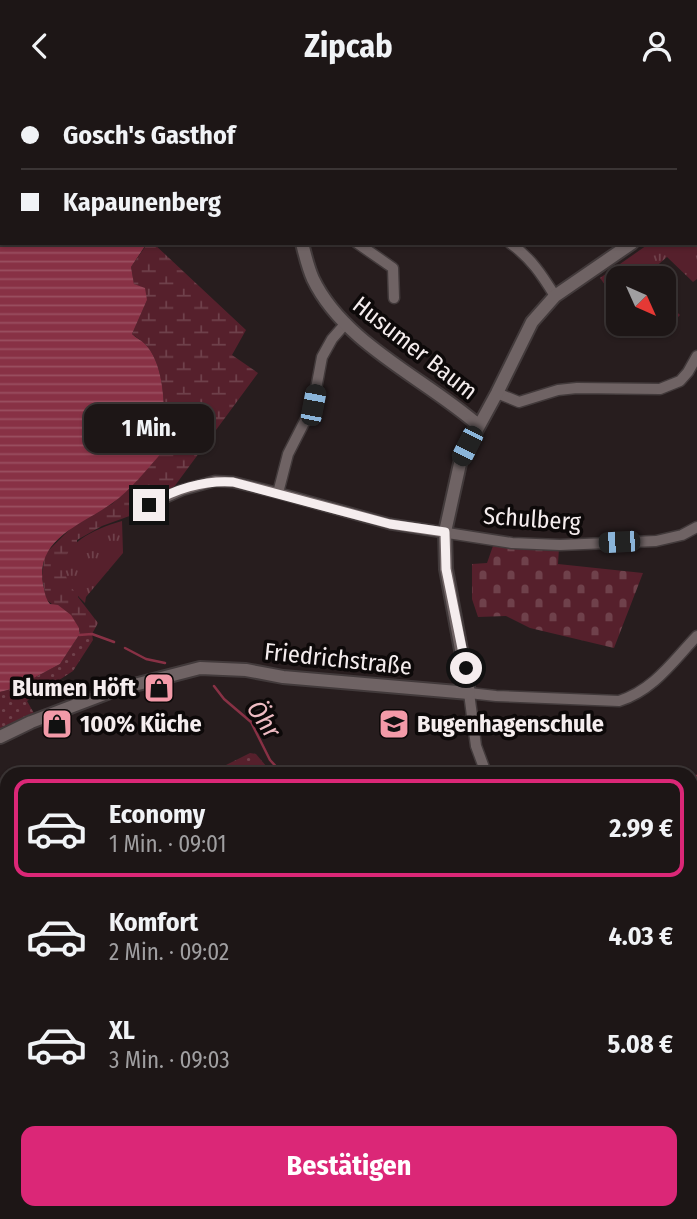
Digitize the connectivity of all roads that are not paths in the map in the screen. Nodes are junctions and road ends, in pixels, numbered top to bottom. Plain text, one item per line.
1 (303, 245) edge
2 (360, 245) edge
3 (513, 245) edge
4 (629, 245) edge
5 (555, 296) junction
6 (394, 298) dead end
7 (346, 323) junction
8 (697, 356) edge
9 (497, 393) junction
10 (478, 425) junction
11 (278, 493) junction
12 (149, 505) dead end
13 (697, 527) edge
14 (445, 532) junction
15 (697, 636) edge
16 (469, 692) junction
17 (0, 737) edge
18 (484, 767) edge

1 - 7 street, Husumer Baum
2 - 6 street
3 - 5 street
4 - 5 street
5 - 9 street
7 - 10 street, Husumer Baum
7 - 11 street
8 - 9 street
9 - 10 street
10 - 14 street, Husumer Baum
11 - 12 street, Schulberg
11 - 14 street, Schulberg
13 - 14 street, Schulberg
14 - 16 street, Husumer Baum
15 - 16 street, Friedrichstraße
16 - 17 street, Friedrichstraße
16 - 18 street

